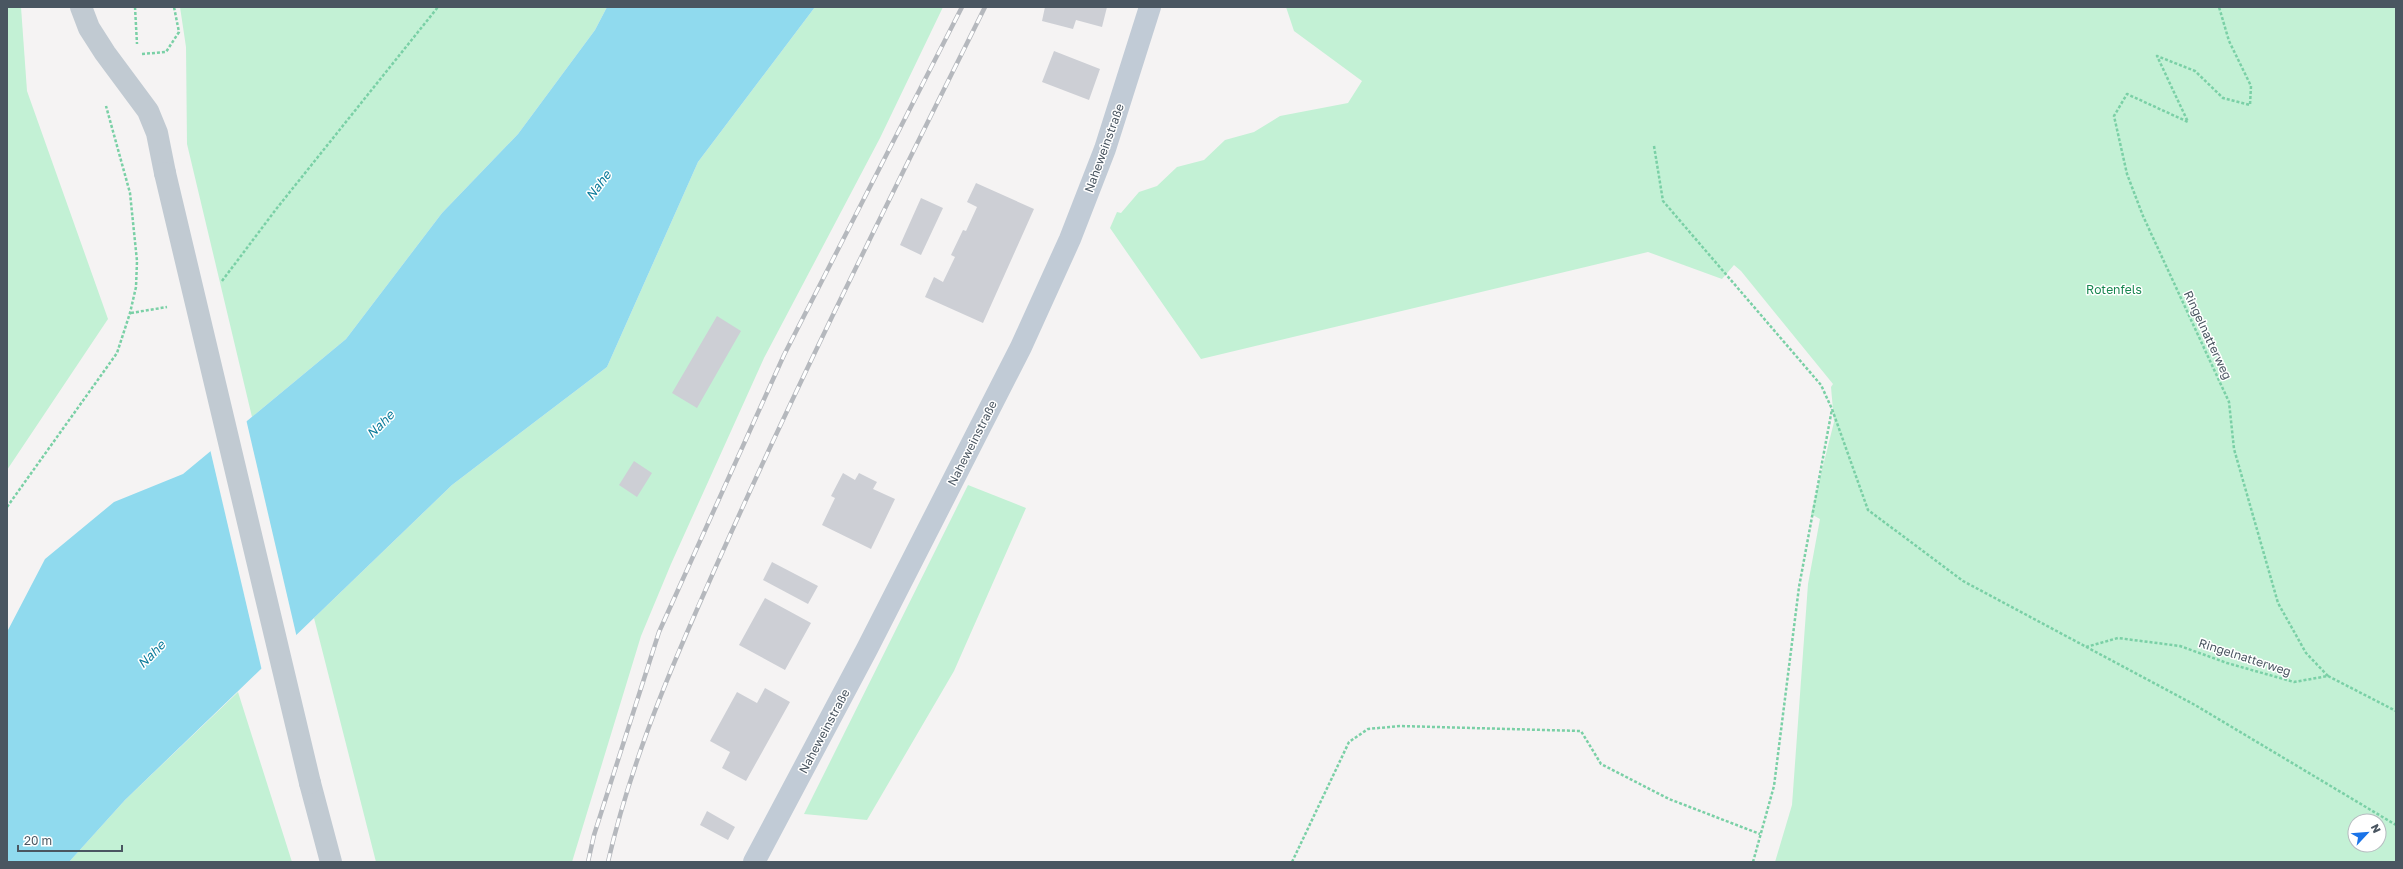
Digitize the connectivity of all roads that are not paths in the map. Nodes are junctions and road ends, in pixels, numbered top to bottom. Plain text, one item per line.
1 (80, 7) edge
2 (1150, 7) edge
3 (331, 862) edge
4 (754, 862) edge

1 - 3 street, bridge
2 - 4 main road, Naheweinstraße

